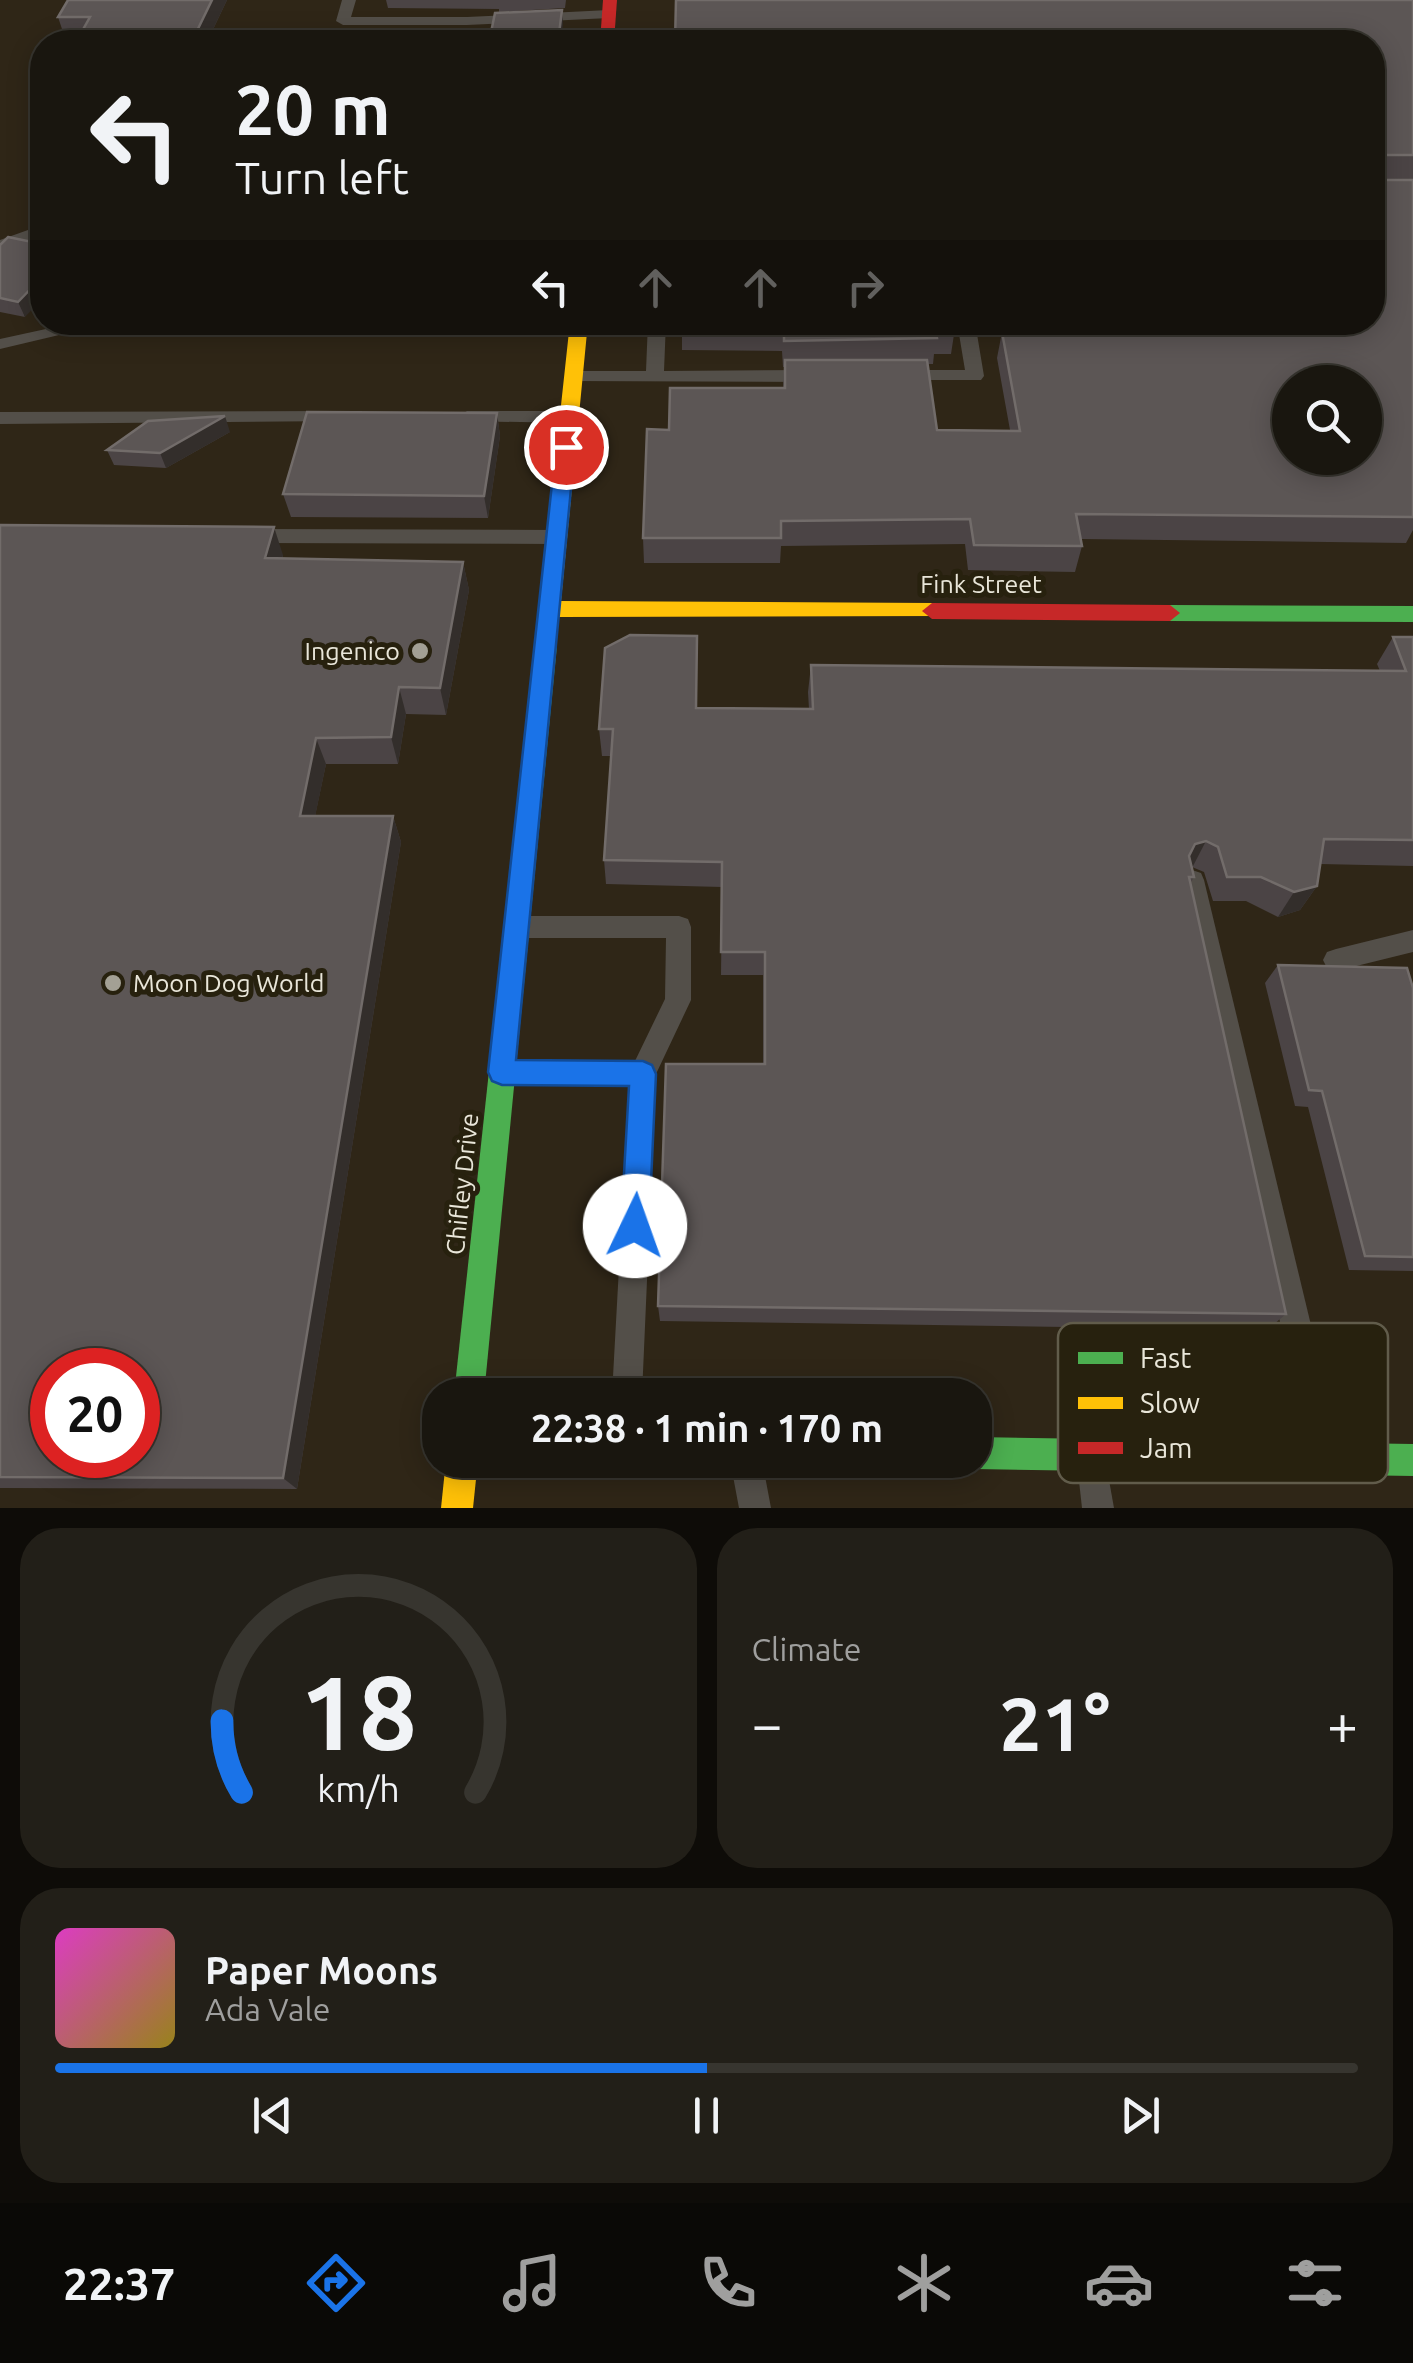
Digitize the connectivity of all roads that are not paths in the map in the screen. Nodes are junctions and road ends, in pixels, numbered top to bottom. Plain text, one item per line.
1 (349, 0) edge
2 (609, 7) edge
3 (30, 235) edge
4 (0, 246) edge
5 (43, 335) edge
6 (577, 335) edge
7 (657, 335) edge
8 (968, 335) edge
9 (0, 344) edge
10 (655, 376) junction
11 (835, 376) edge
12 (875, 376) edge
13 (573, 377) junction
14 (349, 417) edge
15 (446, 417) edge
16 (569, 417) junction
17 (0, 418) edge
18 (235, 536) edge
19 (556, 537) junction
20 (549, 608) junction
21 (1413, 614) edge
22 (1192, 880) edge
23 (516, 927) junction
24 (1413, 941) edge
25 (1336, 960) dead end
26 (502, 1072) junction
27 (643, 1074) junction
28 (1295, 1323) edge
29 (471, 1378) edge
30 (627, 1378) edge
31 (992, 1452) edge
32 (1058, 1453) edge
33 (1388, 1459) edge
34 (1413, 1460) edge
35 (460, 1478) edge
36 (749, 1478) edge
37 (1095, 1483) edge
38 (457, 1508) edge
39 (754, 1508) edge
40 (1098, 1508) edge

1 - 2 lane
3 - 4 lane
5 - 9 lane
6 - 13 street, Chifley Drive
7 - 10 lane
8 - 12 lane
10 - 11 lane
10 - 13 lane
13 - 16 street, Chifley Drive
14 - 17 lane
15 - 16 lane
16 - 19 street, Chifley Drive
18 - 19 lane
19 - 20 street, Chifley Drive
20 - 21 street, Fink Street
20 - 23 street, Chifley Drive
22 - 28 lane
23 - 26 street, Chifley Drive
23 - 27 lane
24 - 25 lane
26 - 27 lane
26 - 29 street, Chifley Drive
27 - 30 lane
31 - 32 street
33 - 34 street
35 - 38 street
36 - 39 lane
37 - 40 lane

